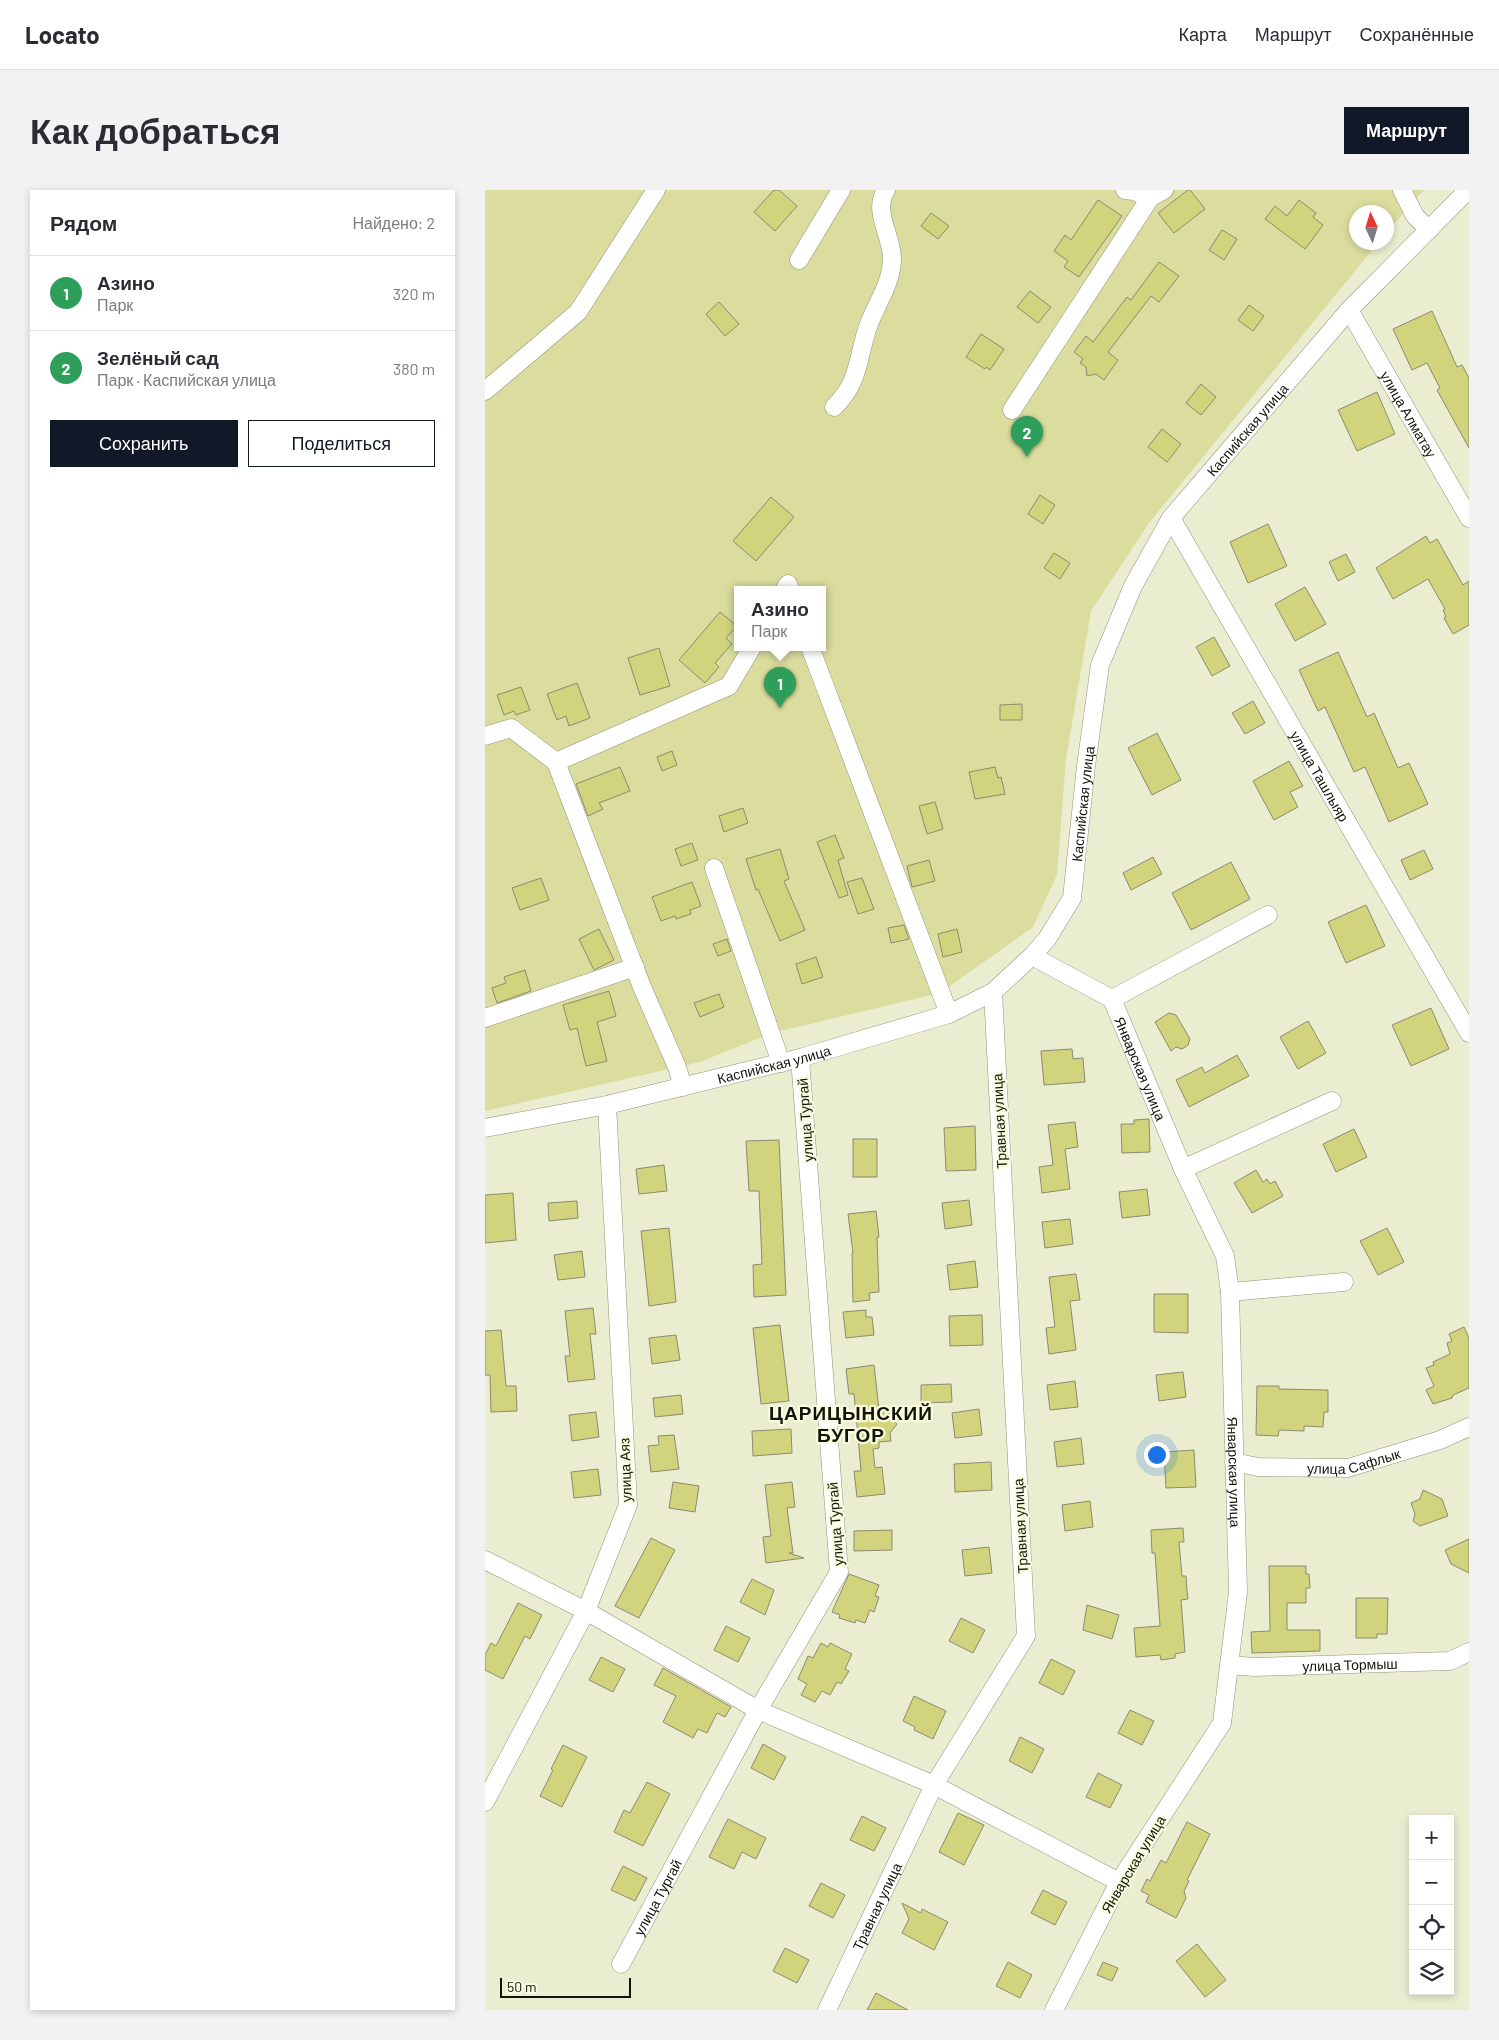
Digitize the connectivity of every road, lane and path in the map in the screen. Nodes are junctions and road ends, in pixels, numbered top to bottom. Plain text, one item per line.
1 (656, 190) edge
2 (841, 190) edge
3 (886, 190) edge
4 (1125, 190) edge
5 (1402, 190) edge
6 (1468, 190) edge
7 (1157, 194) edge
8 (1429, 230) junction
9 (799, 260) dead end
10 (1349, 310) junction
11 (485, 391) edge
12 (834, 407) dead end
13 (1011, 410) dead end
14 (1171, 518) junction
15 (1469, 518) edge
16 (750, 651) edge
17 (812, 651) edge
18 (485, 736) edge
19 (556, 762) junction
20 (715, 868) dead end
21 (1268, 915) dead end
22 (1032, 956) junction
23 (635, 967) junction
24 (993, 992) junction
25 (1112, 999) junction
26 (949, 1014) junction
27 (485, 1018) edge
28 (1469, 1033) edge
29 (800, 1058) junction
30 (781, 1063) junction
31 (683, 1087) junction
32 (1332, 1101) dead end
33 (607, 1105) junction
34 (485, 1128) edge
35 (1183, 1169) junction
36 (1344, 1282) dead end
37 (1230, 1292) junction
38 (1469, 1427) edge
39 (1234, 1462) junction
40 (485, 1560) edge
41 (586, 1611) junction
42 (1469, 1652) edge
43 (1229, 1665) junction
44 (758, 1710) junction
45 (934, 1786) junction
46 (485, 1802) edge
47 (1119, 1882) junction
48 (621, 1964) dead end
49 (827, 2010) edge
50 (1054, 2010) edge

1 - 11 street
2 - 9 street
3 - 12 street
4 - 7 street
5 - 8 street
6 - 8 street, Каспийская улица
7 - 13 street
8 - 10 street, Каспийская улица
10 - 14 street, Каспийская улица
10 - 15 street, улица Алматау
14 - 22 street, Каспийская улица
14 - 28 street, улица Ташлыяр
16 - 19 street
17 - 26 street
18 - 19 street
19 - 23 street
20 - 30 street
21 - 25 street
22 - 24 street, Каспийская улица
22 - 25 street, Январская улица
23 - 27 street
23 - 31 street
24 - 26 street, Каспийская улица
24 - 45 street, Травная улица
25 - 35 street, Январская улица
26 - 29 street, Каспийская улица
29 - 30 street, Каспийская улица
29 - 44 street, улица Тургай
30 - 31 street, Каспийская улица
31 - 33 street, Каспийская улица
32 - 35 street
33 - 34 street, Каспийская улица
33 - 41 street, улица Аяз
35 - 37 street, Январская улица
36 - 37 street
37 - 39 street, Январская улица
38 - 39 street, улица Сафлык
39 - 43 street, Январская улица
40 - 41 street
41 - 44 street
41 - 46 street, улица Аяз
42 - 43 street, улица Тормыш
43 - 47 street, Январская улица
44 - 45 street
44 - 48 street, улица Тургай
45 - 47 street
45 - 49 street, Травная улица
47 - 50 street, Январская улица

